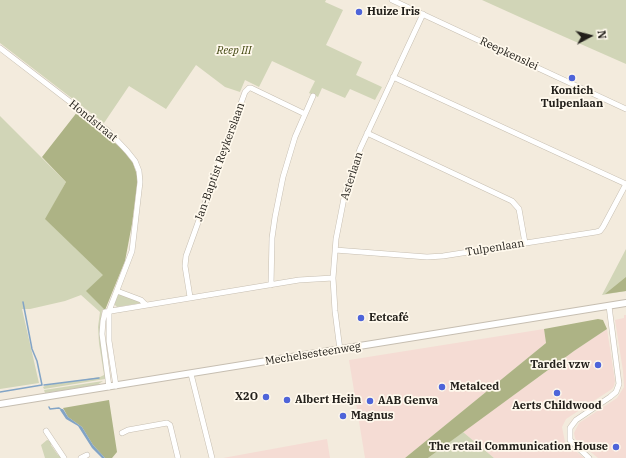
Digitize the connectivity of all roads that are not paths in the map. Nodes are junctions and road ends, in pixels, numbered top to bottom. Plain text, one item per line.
1 (392, 0) edge
2 (423, 14) junction
3 (0, 48) edge
4 (393, 77) junction
5 (313, 96) dead end
6 (626, 109) edge
7 (305, 114) junction
8 (368, 133) junction
9 (626, 184) edge
10 (525, 243) junction
11 (335, 250) junction
12 (334, 278) junction
13 (271, 285) junction
14 (117, 291) junction
15 (190, 298) junction
16 (626, 303) edge
17 (146, 305) junction
18 (609, 306) junction
19 (109, 311) junction
20 (340, 350) junction
21 (191, 374) junction
22 (112, 386) junction
23 (0, 404) edge
24 (46, 431) dead end
25 (122, 433) dead end
26 (87, 455) dead end
27 (64, 458) edge
28 (81, 458) edge
29 (178, 458) edge
30 (212, 458) edge
31 (589, 458) edge

1 - 2 street, Reepkenslei
2 - 4 street, Asterlaan
2 - 6 street, Reepkenslei
3 - 14 street, Hondstraat
4 - 8 street, Asterlaan
4 - 9 street
5 - 7 street
7 - 13 street
7 - 15 street, Jan-Baptist Reykerslaan
8 - 10 street
8 - 11 street, Asterlaan
9 - 10 street, Tulpenlaan
10 - 11 street, Tulpenlaan
11 - 12 street, Asterlaan
12 - 13 street
12 - 20 street, Asterlaan
13 - 15 street
14 - 17 street
14 - 19 street, Hondstraat
15 - 17 street
16 - 18 main road, Mechelsesteenweg
17 - 19 street
18 - 20 main road, Mechelsesteenweg
18 - 31 street
19 - 22 street, Hondstraat
20 - 21 main road, Mechelsesteenweg
21 - 22 main road, Mechelsesteenweg
21 - 30 street
22 - 23 main road, Mechelsesteenweg
24 - 27 street
25 - 29 street
26 - 28 street

